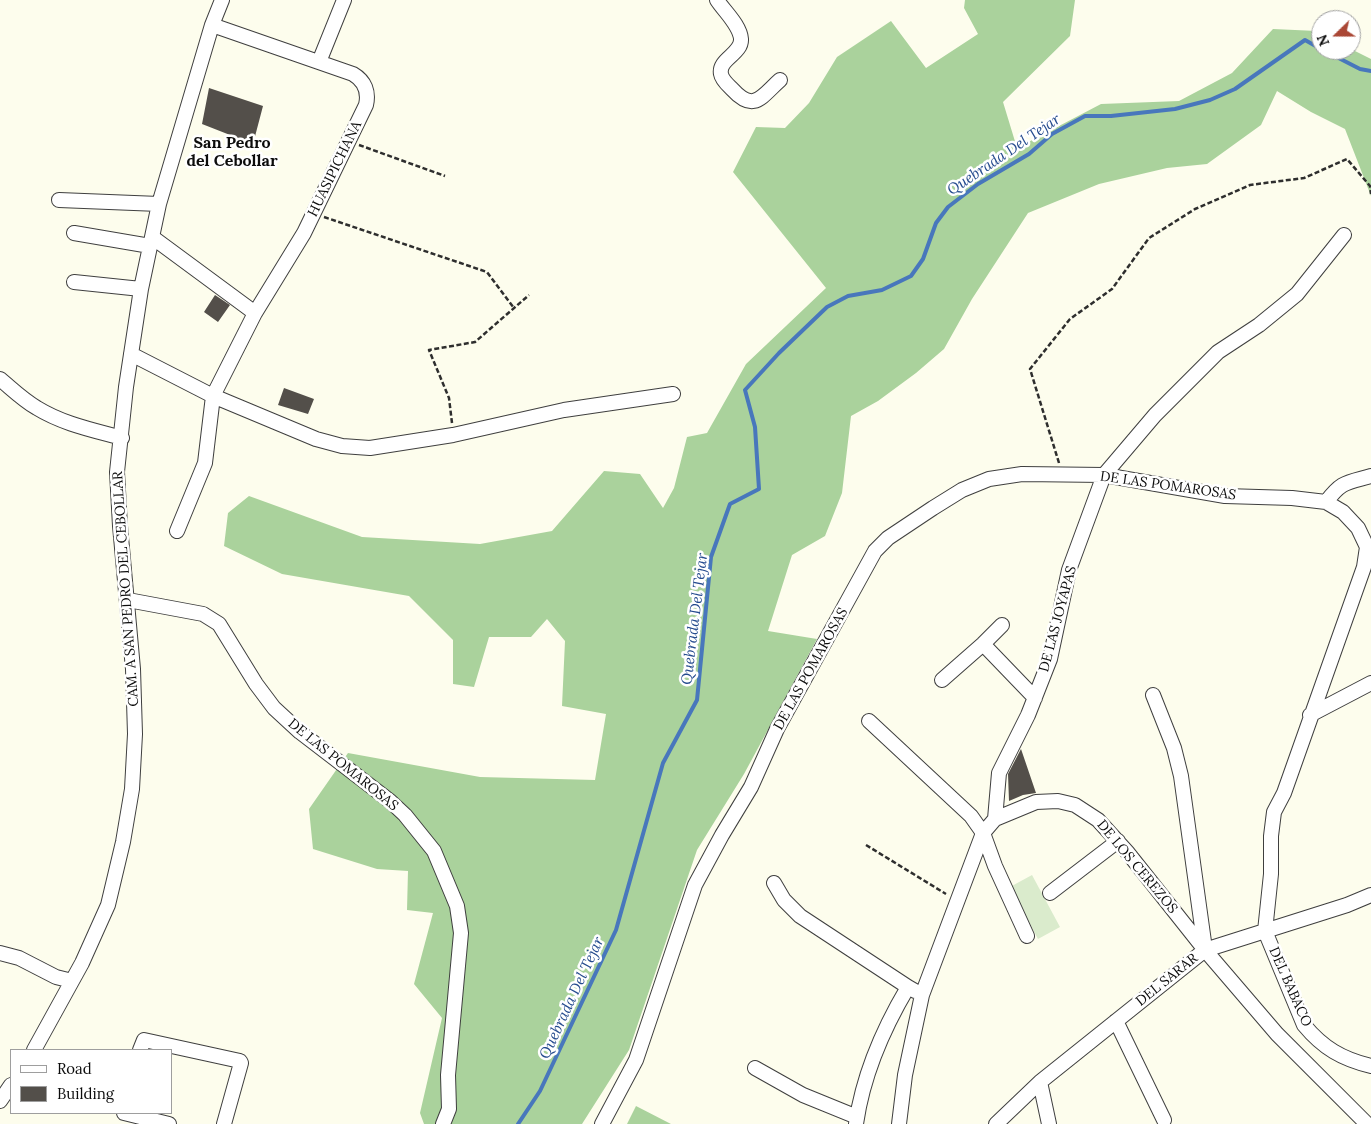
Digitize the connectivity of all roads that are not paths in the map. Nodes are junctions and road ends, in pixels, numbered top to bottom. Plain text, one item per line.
1 (222, 0) edge
2 (344, 0) edge
3 (717, 0) edge
4 (212, 25) junction
5 (319, 62) junction
6 (780, 80) dead end
7 (59, 200) dead end
8 (159, 204) junction
9 (74, 233) dead end
10 (1344, 235) dead end
11 (151, 242) junction
12 (74, 282) dead end
13 (141, 289) junction
14 (256, 313) junction
15 (131, 354) junction
16 (0, 378) edge
17 (673, 394) dead end
18 (212, 396) junction
19 (122, 438) junction
20 (1104, 475) junction
21 (1371, 476) edge
22 (1326, 502) junction
23 (177, 531) dead end
24 (1367, 566) edge
25 (128, 600) junction
26 (1002, 624) dead end
27 (983, 644) junction
28 (942, 680) dead end
29 (1371, 682) edge
30 (1153, 695) dead end
31 (1035, 698) junction
32 (1310, 715) junction
33 (869, 721) dead end
34 (994, 819) junction
35 (983, 833) junction
36 (1118, 841) junction
37 (774, 883) dead end
38 (1050, 893) dead end
39 (1371, 895) edge
40 (1265, 931) junction
41 (1027, 936) dead end
42 (1205, 950) junction
43 (0, 953) edge
44 (72, 981) junction
45 (908, 987) junction
46 (922, 995) junction
47 (1116, 1021) junction
48 (35, 1049) edge
49 (140, 1049) edge
50 (1371, 1066) edge
51 (755, 1068) dead end
52 (1040, 1082) junction
53 (10, 1087) edge
54 (0, 1101) edge
55 (128, 1114) edge
56 (856, 1120) edge
57 (1164, 1120) dead end
58 (168, 1124) edge
59 (224, 1124) edge
60 (443, 1124) edge
61 (602, 1124) edge
62 (899, 1124) edge
63 (996, 1124) edge
64 (1049, 1124) edge
65 (1367, 1124) edge

1 - 4 street, CAM. A SAN PEDRO DEL CEBOLLAR
2 - 5 street
3 - 6 street
4 - 5 street, HUASIPICHANA
4 - 8 street, CAM. A SAN PEDRO DEL CEBOLLAR
5 - 14 street, HUASIPICHANA
7 - 8 street
8 - 11 street, CAM. A SAN PEDRO DEL CEBOLLAR
9 - 11 street
10 - 20 street
11 - 13 street, CAM. A SAN PEDRO DEL CEBOLLAR
11 - 14 street
12 - 13 street
13 - 15 street, CAM. A SAN PEDRO DEL CEBOLLAR
14 - 18 street, HUASIPICHANA
15 - 18 street
15 - 19 street, CAM. A SAN PEDRO DEL CEBOLLAR
16 - 19 street
17 - 18 street
18 - 23 street
19 - 25 street, CAM. A SAN PEDRO DEL CEBOLLAR
20 - 22 street, DE LAS POMAROSAS
20 - 31 street, DE LAS JOYAPAS
20 - 61 street, DE LAS POMAROSAS
21 - 22 street
22 - 24 street, DE LAS POMAROSAS
24 - 32 street, DE LAS POMAROSAS
25 - 44 street, CAM. A SAN PEDRO DEL CEBOLLAR
25 - 60 street, DE LAS POMAROSAS
26 - 27 street
27 - 28 street
27 - 31 street
29 - 32 street
30 - 42 street
31 - 34 street, DE LAS JOYAPAS
32 - 40 street, DE LAS POMAROSAS
33 - 35 street
34 - 35 street, DE LOS CEREZOS
34 - 36 street, DE LOS CEREZOS
35 - 41 street
35 - 46 street, DE LOS CEREZOS
36 - 38 street
36 - 42 street, DE LOS CEREZOS
37 - 45 street
39 - 40 street, DEL SARAR
40 - 42 street, DEL SARAR
40 - 50 street, DEL BABACO
42 - 47 street, DEL SARAR
42 - 65 street, DE LOS CEREZOS
43 - 44 street
44 - 48 street, CAM. A SAN PEDRO DEL CEBOLLAR
45 - 46 street
45 - 56 street
46 - 62 street, DE LOS CEREZOS
47 - 52 street, DEL SARAR
47 - 57 street
49 - 59 street
51 - 56 street
52 - 63 street, DEL SARAR
52 - 64 street
53 - 54 street
55 - 58 street

